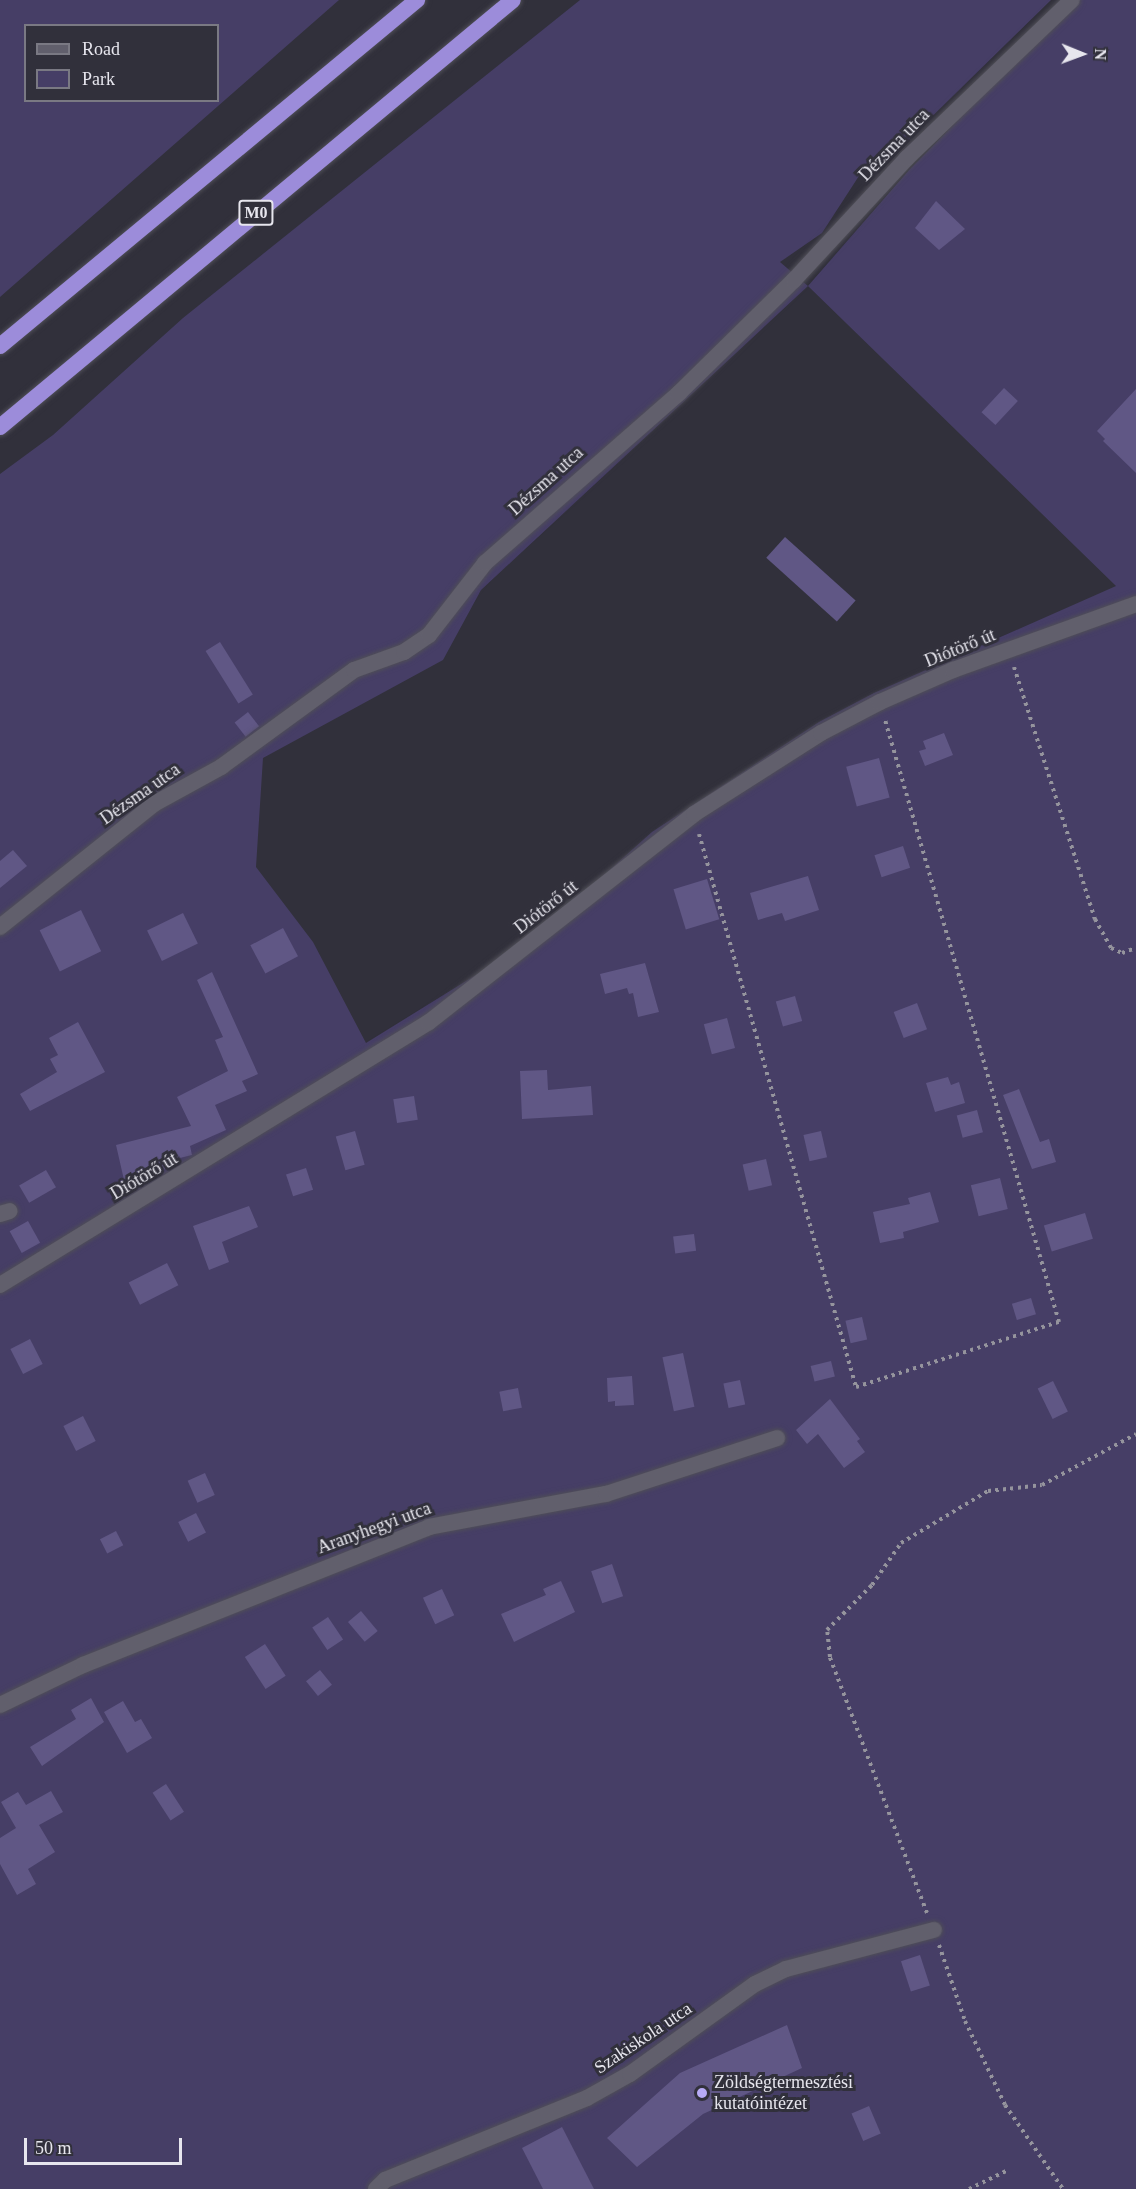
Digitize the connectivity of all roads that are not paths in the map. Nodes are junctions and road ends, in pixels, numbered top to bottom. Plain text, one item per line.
1 (417, 0) edge
2 (513, 0) edge
3 (1072, 0) edge
4 (0, 346) edge
5 (0, 428) edge
6 (1136, 604) edge
7 (0, 927) edge
8 (0, 1286) edge
9 (777, 1438) dead end
10 (0, 1705) edge
11 (934, 1930) road end
12 (376, 2189) edge

1 - 4 highway
2 - 5 highway, M0
3 - 7 street, Dézsma utca
6 - 8 street, Diótörő út
9 - 10 street, Aranyhegyi utca
11 - 12 street, Szakiskola utca

